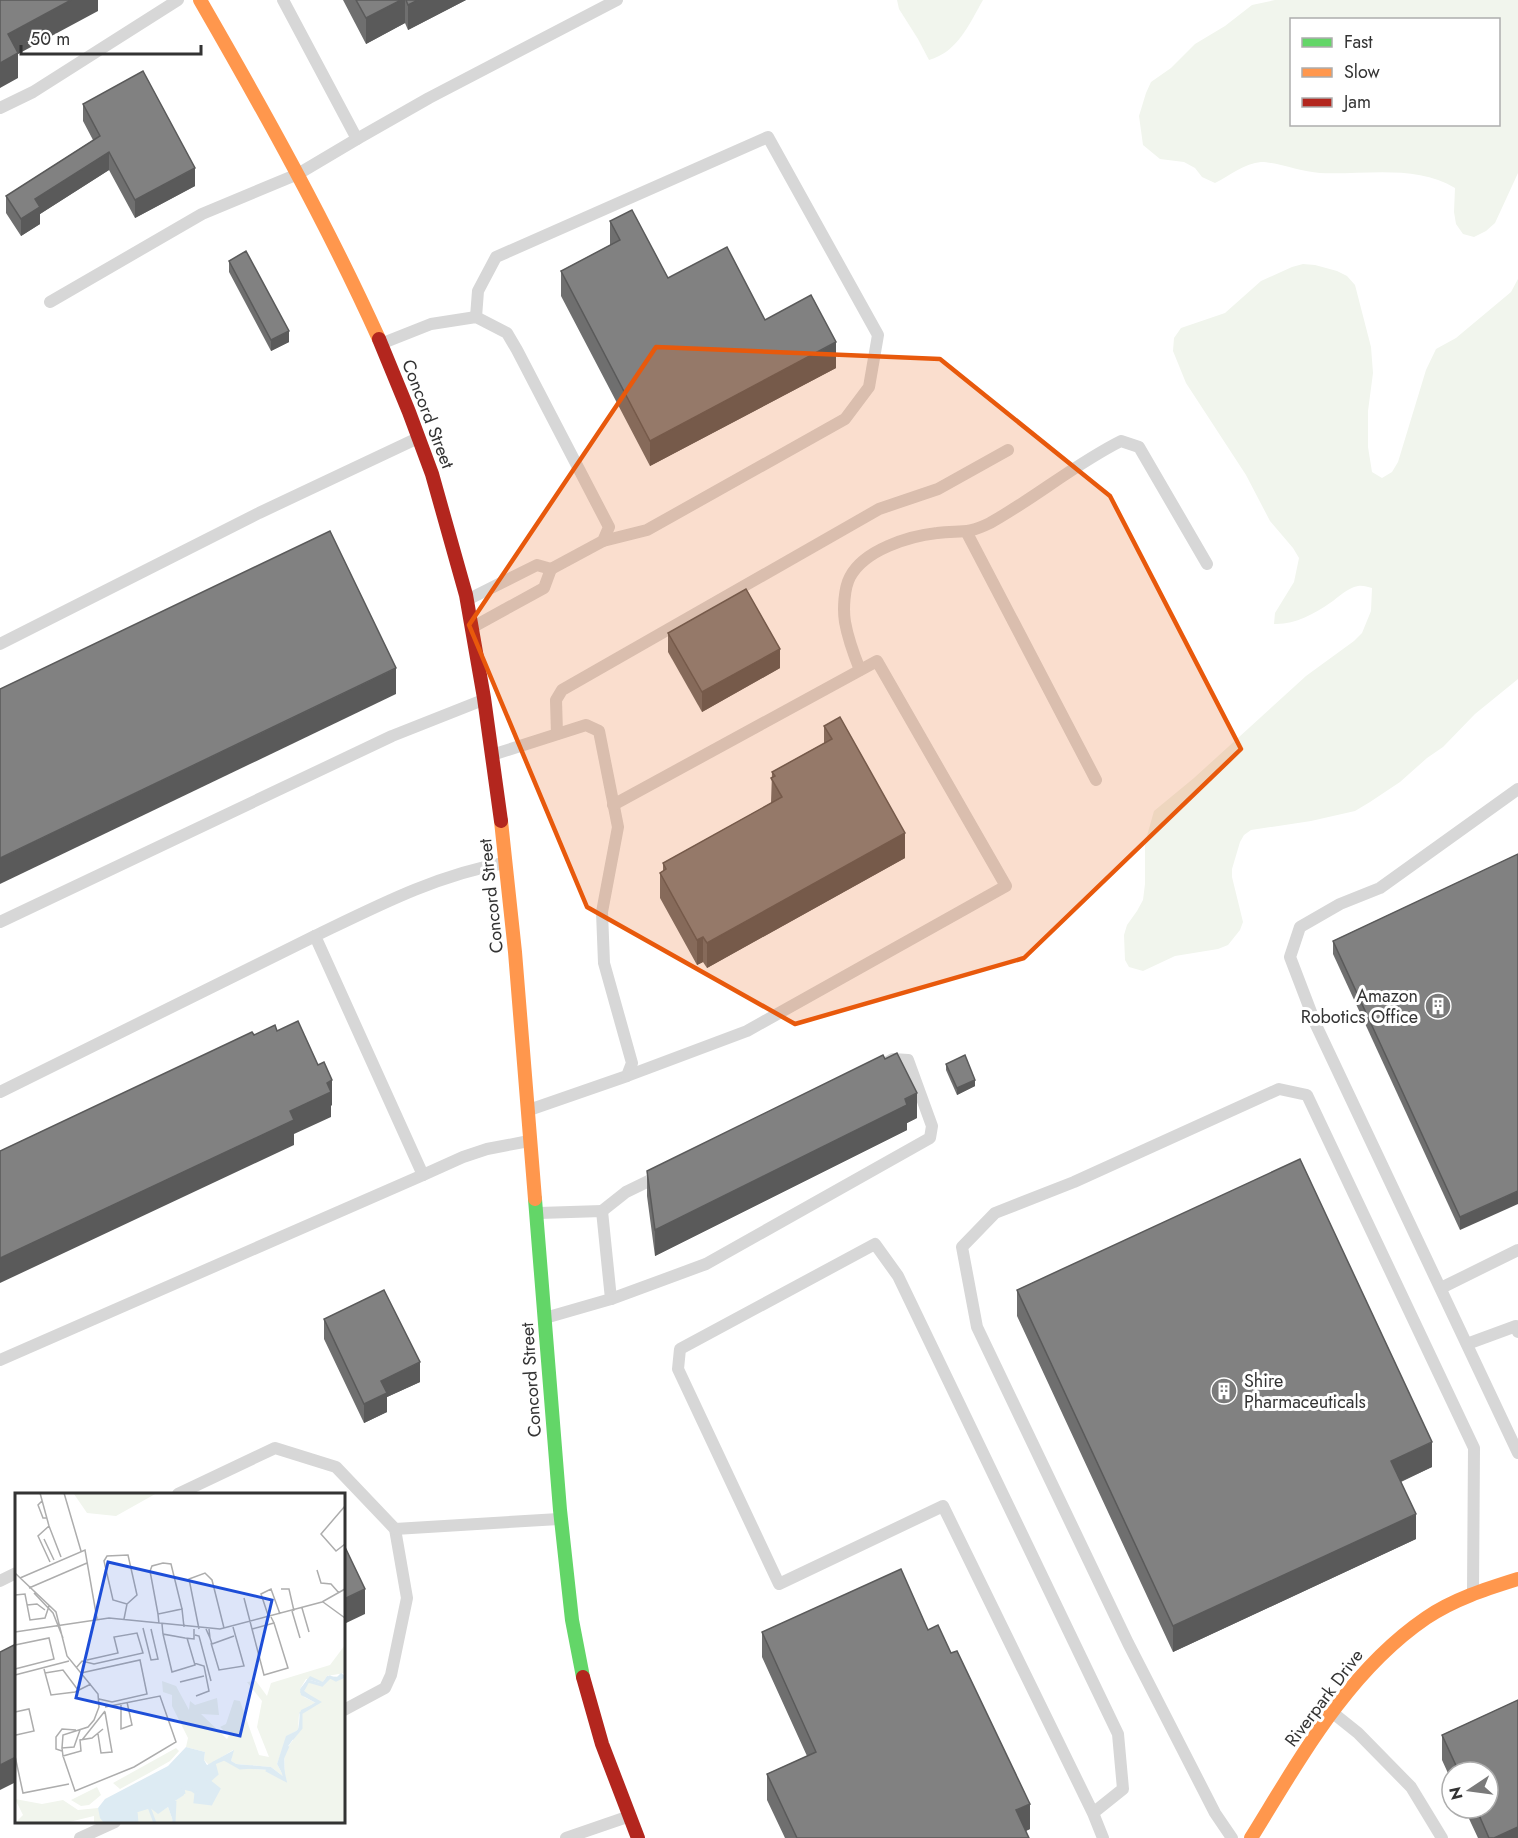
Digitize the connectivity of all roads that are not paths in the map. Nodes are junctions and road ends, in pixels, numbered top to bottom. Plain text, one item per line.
1 (178, 0) edge
2 (200, 0) edge
3 (283, 0) edge
4 (617, 0) edge
5 (0, 108) edge
6 (357, 139) junction
7 (298, 174) junction
8 (50, 302) dead end
9 (476, 317) junction
10 (381, 343) junction
11 (418, 438) junction
12 (1008, 450) dead end
13 (967, 533) junction
14 (603, 541) junction
15 (1207, 564) dead end
16 (551, 569) junction
17 (466, 600) junction
18 (472, 628) junction
19 (0, 644) edge
20 (860, 670) junction
21 (484, 699) junction
22 (557, 734) junction
23 (492, 755) junction
24 (1096, 780) dead end
25 (1518, 789) edge
26 (614, 804) junction
27 (506, 863) junction
28 (0, 922) edge
29 (315, 936) junction
30 (873, 1070) edge
31 (627, 1076) junction
32 (0, 1092) edge
33 (528, 1110) junction
34 (530, 1141) junction
35 (668, 1172) edge
36 (423, 1174) junction
37 (602, 1211) junction
38 (536, 1213) junction
39 (1518, 1251) edge
40 (1441, 1288) junction
41 (611, 1299) junction
42 (544, 1318) junction
43 (1518, 1332) edge
44 (1467, 1344) junction
45 (0, 1360) edge
46 (1518, 1453) edge
47 (180, 1493) edge
48 (561, 1519) junction
49 (395, 1528) junction
50 (15, 1574) edge
51 (1518, 1579) edge
52 (0, 1581) edge
53 (1473, 1592) junction
54 (345, 1709) edge
55 (1332, 1712) junction
56 (1093, 1813) junction
57 (629, 1816) junction
58 (111, 1823) edge
59 (1437, 1835) edge
60 (80, 1838) edge
61 (566, 1838) edge
62 (638, 1838) edge
63 (1103, 1838) edge
64 (1232, 1838) edge
65 (1251, 1838) edge

1 - 5 lane
2 - 7 street, Concord Street
3 - 6 lane
4 - 6 lane
6 - 7 lane
7 - 8 lane
7 - 10 street, Concord Street
9 - 10 lane
9 - 14 lane
9 - 14 lane
10 - 11 street, Concord Street
11 - 17 street, Concord Street
11 - 19 lane
12 - 22 lane
13 - 15 lane
13 - 20 lane
13 - 24 lane
14 - 16 lane
16 - 17 lane
16 - 18 lane
17 - 18 street, Concord Street
18 - 21 street, Concord Street
20 - 26 lane
20 - 31 lane
21 - 23 street, Concord Street
21 - 28 lane
22 - 23 lane
22 - 26 lane
23 - 27 street, Concord Street
25 - 40 lane
26 - 31 lane
27 - 29 lane
27 - 33 street, Concord Street
29 - 32 lane
29 - 36 lane
30 - 41 lane
31 - 33 lane
33 - 34 street, Concord Street
34 - 36 lane
34 - 38 street, Concord Street
35 - 37 lane
36 - 45 lane
37 - 38 lane
37 - 41 lane
38 - 42 street, Concord Street
39 - 40 lane
40 - 44 lane
41 - 42 lane
42 - 48 street, Concord Street
43 - 44 lane
44 - 46 lane
47 - 49 lane
48 - 49 lane
48 - 57 street, Concord Street
49 - 54 lane
50 - 52 lane
51 - 53 street, Riverpark Drive
53 - 55 street, Riverpark Drive
53 - 64 lane
55 - 59 lane
55 - 65 street, Riverpark Drive
56 - 56 lane
56 - 63 lane
57 - 61 lane
57 - 62 street, Concord Street
58 - 60 lane

